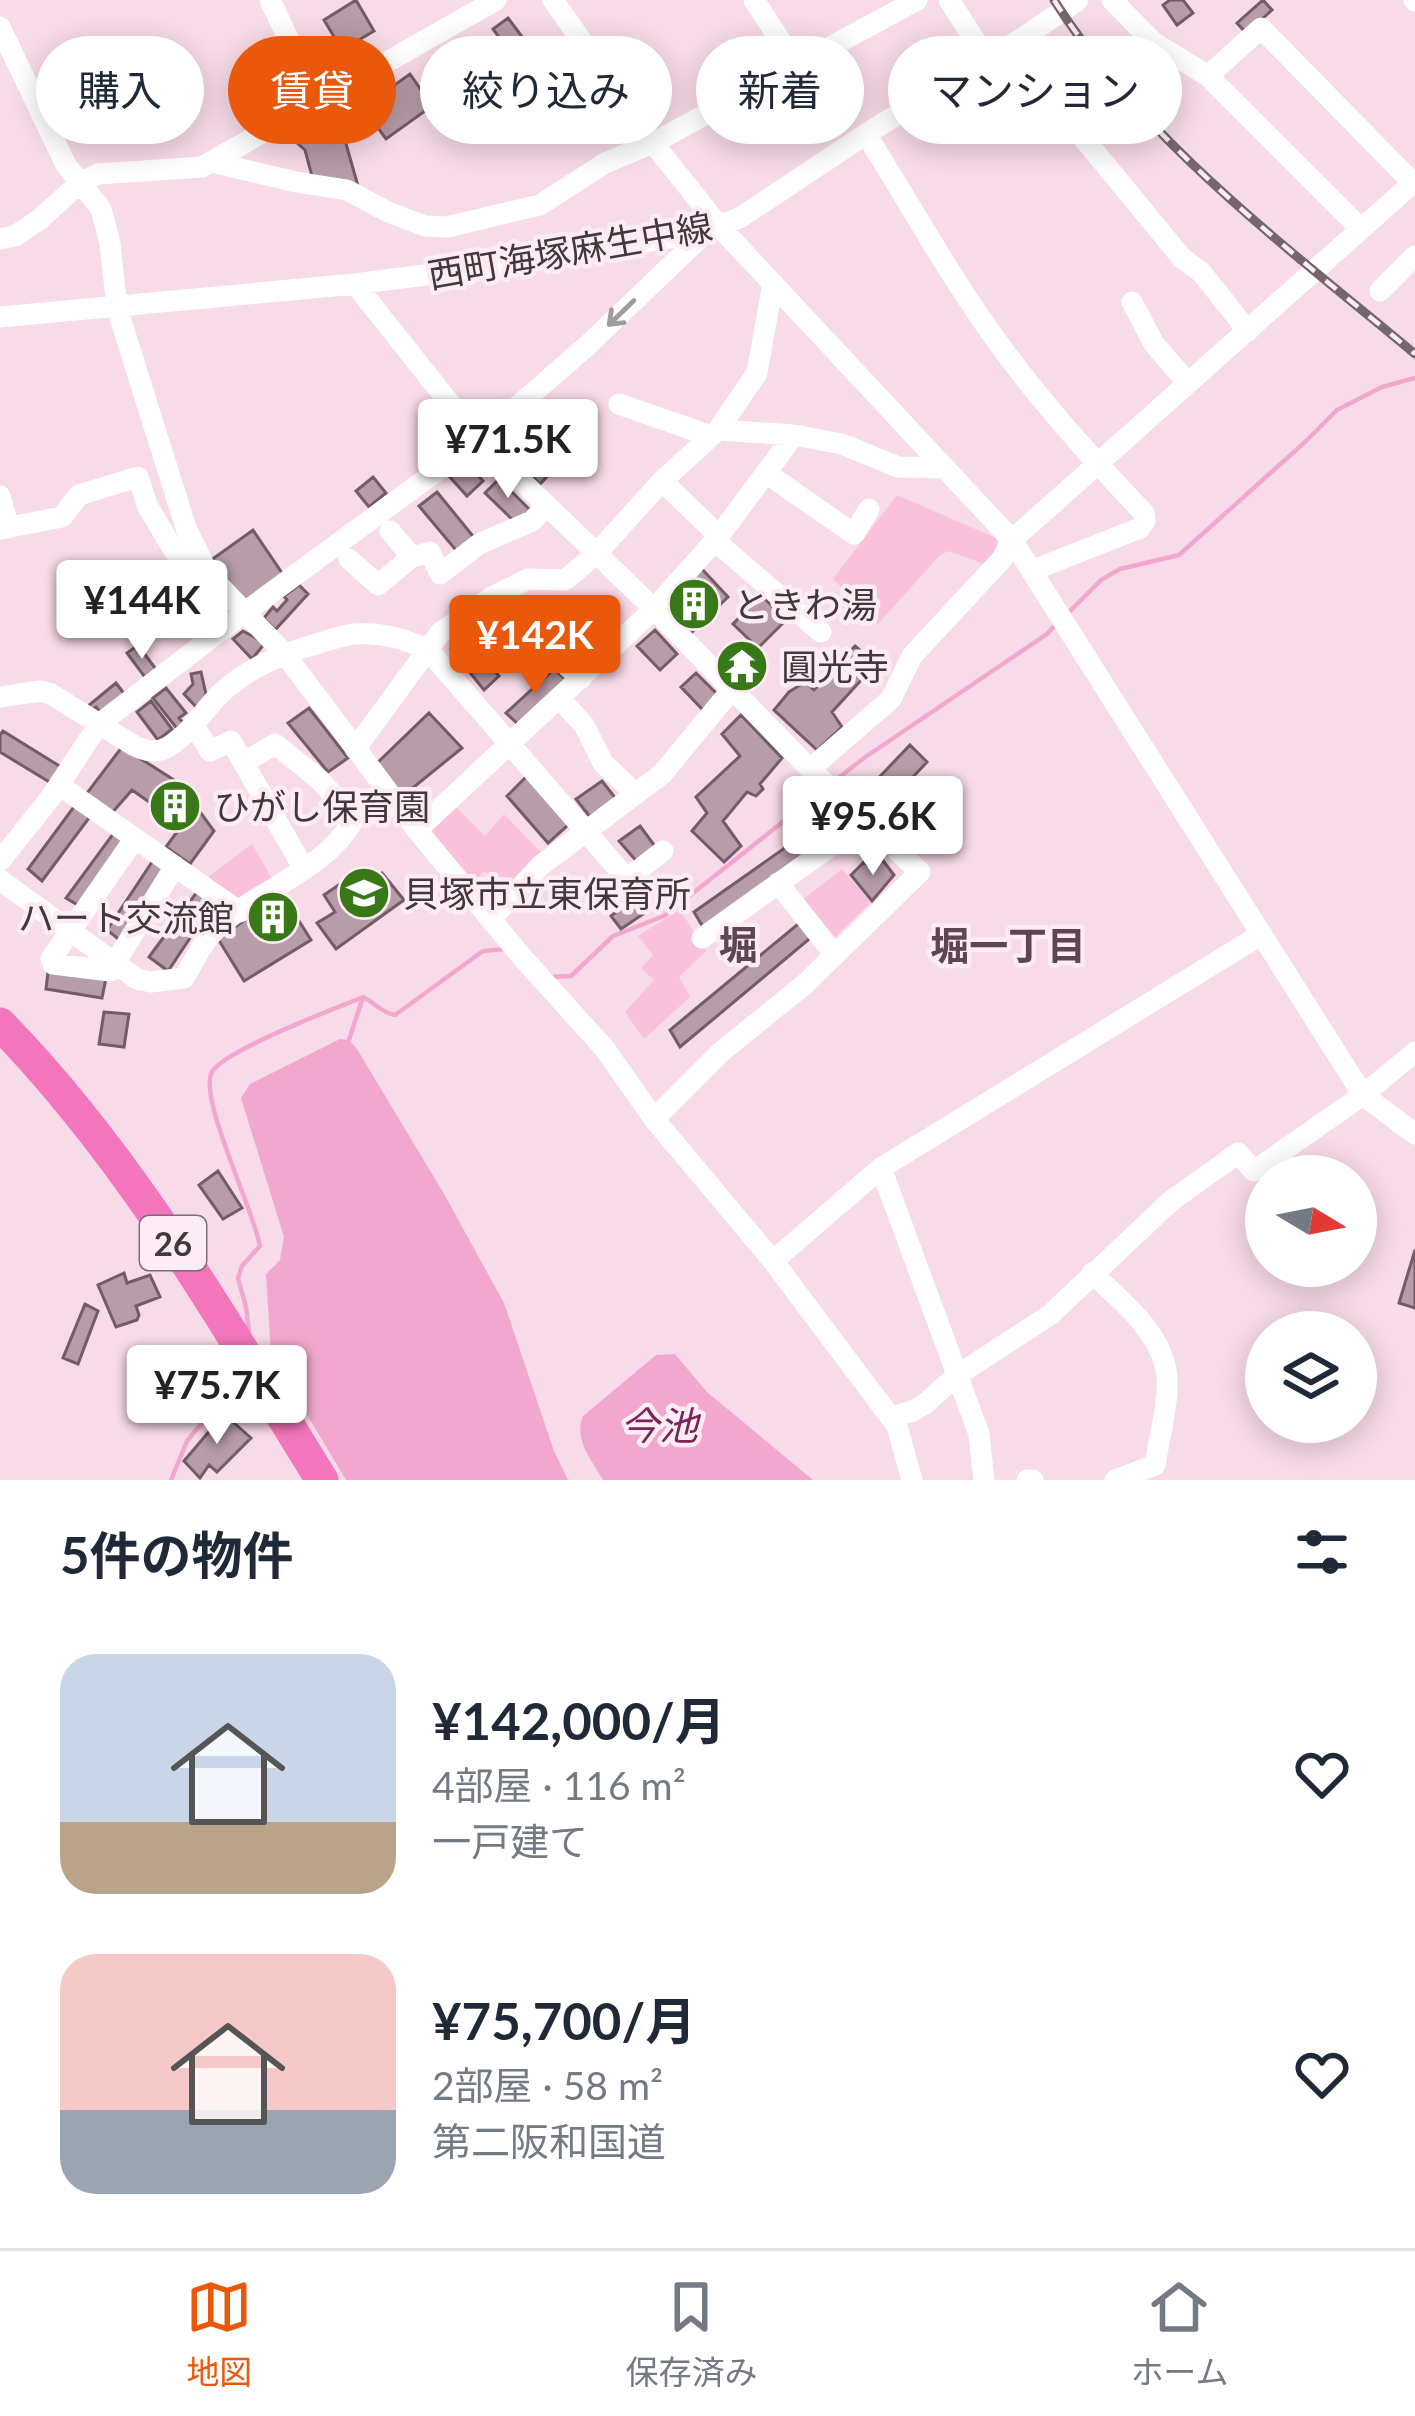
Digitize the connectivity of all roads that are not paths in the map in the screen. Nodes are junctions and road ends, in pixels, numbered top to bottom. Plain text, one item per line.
1 (270, 0) edge
2 (496, 0) edge
3 (553, 0) edge
4 (754, 0) edge
5 (916, 0) edge
6 (949, 0) edge
7 (1078, 0) edge
8 (1112, 0) edge
9 (0, 26) edge
10 (1027, 35) joint
11 (287, 36) edge
12 (578, 36) edge
13 (777, 36) edge
14 (851, 36) edge
15 (972, 36) edge
16 (396, 57) edge
17 (1208, 76) junction
18 (888, 120) edge
19 (866, 134) junction
20 (243, 144) edge
21 (650, 144) edge
22 (653, 144) edge
23 (212, 161) junction
24 (81, 182) junction
25 (1412, 191) edge
26 (1361, 229) junction
27 (713, 230) junction
28 (0, 239) edge
29 (1415, 256) edge
30 (355, 284) junction
31 (773, 284) junction
32 (1380, 290) dead end
33 (1132, 302) dead end
34 (117, 308) junction
35 (0, 317) edge
36 (1248, 332) junction
37 (1187, 382) junction
38 (619, 404) dead end
39 (715, 433) junction
40 (794, 435) junction
41 (479, 440) junction
42 (1097, 464) junction
43 (946, 468) junction
44 (766, 473) junction
45 (662, 481) junction
46 (0, 496) edge
47 (546, 506) junction
48 (869, 509) dead end
49 (4, 528) edge
50 (390, 531) dead end
51 (716, 538) junction
52 (1012, 540) junction
53 (194, 547) junction
54 (595, 555) junction
55 (412, 557) junction
56 (350, 559) dead end
57 (1031, 571) junction
58 (492, 597) junction
59 (654, 609) junction
60 (245, 612) junction
61 (820, 632) dead end
62 (428, 650) junction
63 (284, 653) junction
64 (581, 679) junction
65 (733, 688) junction
66 (0, 697) edge
67 (560, 699) junction
68 (99, 724) junction
69 (193, 724) junction
70 (510, 746) junction
71 (355, 748) junction
72 (245, 762) junction
73 (810, 769) junction
74 (59, 785) junction
75 (636, 794) junction
76 (398, 804) junction
77 (354, 819) junction
78 (866, 821) junction
79 (417, 830) junction
80 (585, 832) junction
81 (134, 838) junction
82 (663, 851) dead end
83 (0, 861) edge
84 (176, 866) junction
85 (304, 869) junction
86 (0, 880) edge
87 (778, 884) junction
88 (240, 912) junction
89 (492, 918) junction
90 (70, 931) junction
91 (1262, 934) junction
92 (702, 938) dead end
93 (835, 955) junction
94 (113, 962) junction
95 (0, 1024) edge
96 (1415, 1052) edge
97 (0, 1054) edge
98 (1363, 1095) junction
99 (654, 1118) junction
100 (1415, 1134) edge
101 (881, 1168) junction
102 (772, 1261) junction
103 (1092, 1274) junction
104 (956, 1376) junction
105 (891, 1417) junction
106 (297, 1480) edge
107 (322, 1480) edge
108 (912, 1480) edge
109 (984, 1480) edge
110 (1115, 1480) edge

1 - 11 street
2 - 16 street
3 - 12 street
4 - 13 street
5 - 14 street
6 - 15 street
7 - 10 street, 西町海塚麻生中線
8 - 17 street
9 - 24 street
10 - 36 street
17 - 25 street
17 - 26 street
18 - 19 street, 西町海塚麻生中線
19 - 27 street, 西町海塚麻生中線
19 - 42 street
20 - 23 street
21 - 23 street
22 - 27 street
23 - 24 street
24 - 28 street
24 - 34 street
25 - 26 street
26 - 36 street
27 - 30 street, 西町海塚麻生中線
27 - 31 street
27 -> 41 street
29 - 32 street
30 - 34 street, 西町海塚麻生中線
30 - 41 street
31 - 39 street
31 - 43 street
33 - 37 street
34 - 35 street, 西町海塚麻生中線
34 - 53 street
36 - 37 street
37 - 42 street
38 - 39 street
39 - 40 street
39 - 45 street
40 - 43 street
40 - 44 street
41 - 47 street
41 - 60 street
42 - 52 street
42 - 57 street
43 - 52 street
44 - 48 street
44 - 51 street
45 - 51 street
45 - 54 street
46 - 49 street
47 - 54 street
47 - 55 street
49 - 53 street
50 - 55 street
51 - 59 street
51 - 61 street
52 - 57 street
52 - 73 street
53 - 60 street
54 - 58 street
54 - 59 street
55 - 56 street
57 - 91 street
58 - 62 street
58 - 64 street
59 - 64 street
59 - 65 street
60 - 63 street
60 - 68 street
62 - 63 street
62 - 70 street
62 - 71 street
63 - 69 street
63 - 71 street
64 - 67 street
65 - 73 street
65 - 75 street
66 - 68 street
67 - 70 street
67 - 75 street
68 - 69 street
68 - 74 street
69 - 72 street
70 - 79 street
70 - 80 street
71 - 76 street
72 - 77 street
72 - 85 street
73 - 78 street
74 - 81 street
74 - 83 street
75 - 80 street
76 - 77 street
76 - 79 street
77 - 85 street
78 - 87 street
78 - 93 street
79 - 89 street
80 - 82 street
80 - 89 street
81 - 84 street
81 - 90 street
84 - 88 street
84 - 94 street
85 - 88 street
86 - 90 street
87 - 92 street
87 - 93 street
88 - 94 street
89 - 99 street
90 - 94 street
90 - 94 street
91 - 98 street
91 - 101 street
93 - 99 street
95 - 107 highway, 26
96 - 98 street
97 - 106 highway, 26
98 - 100 street
98 - 103 street
99 - 102 street
101 - 102 street
101 - 104 street
102 - 105 street
103 - 104 street
103 - 110 street
104 - 105 street
104 - 109 street
105 - 108 street

